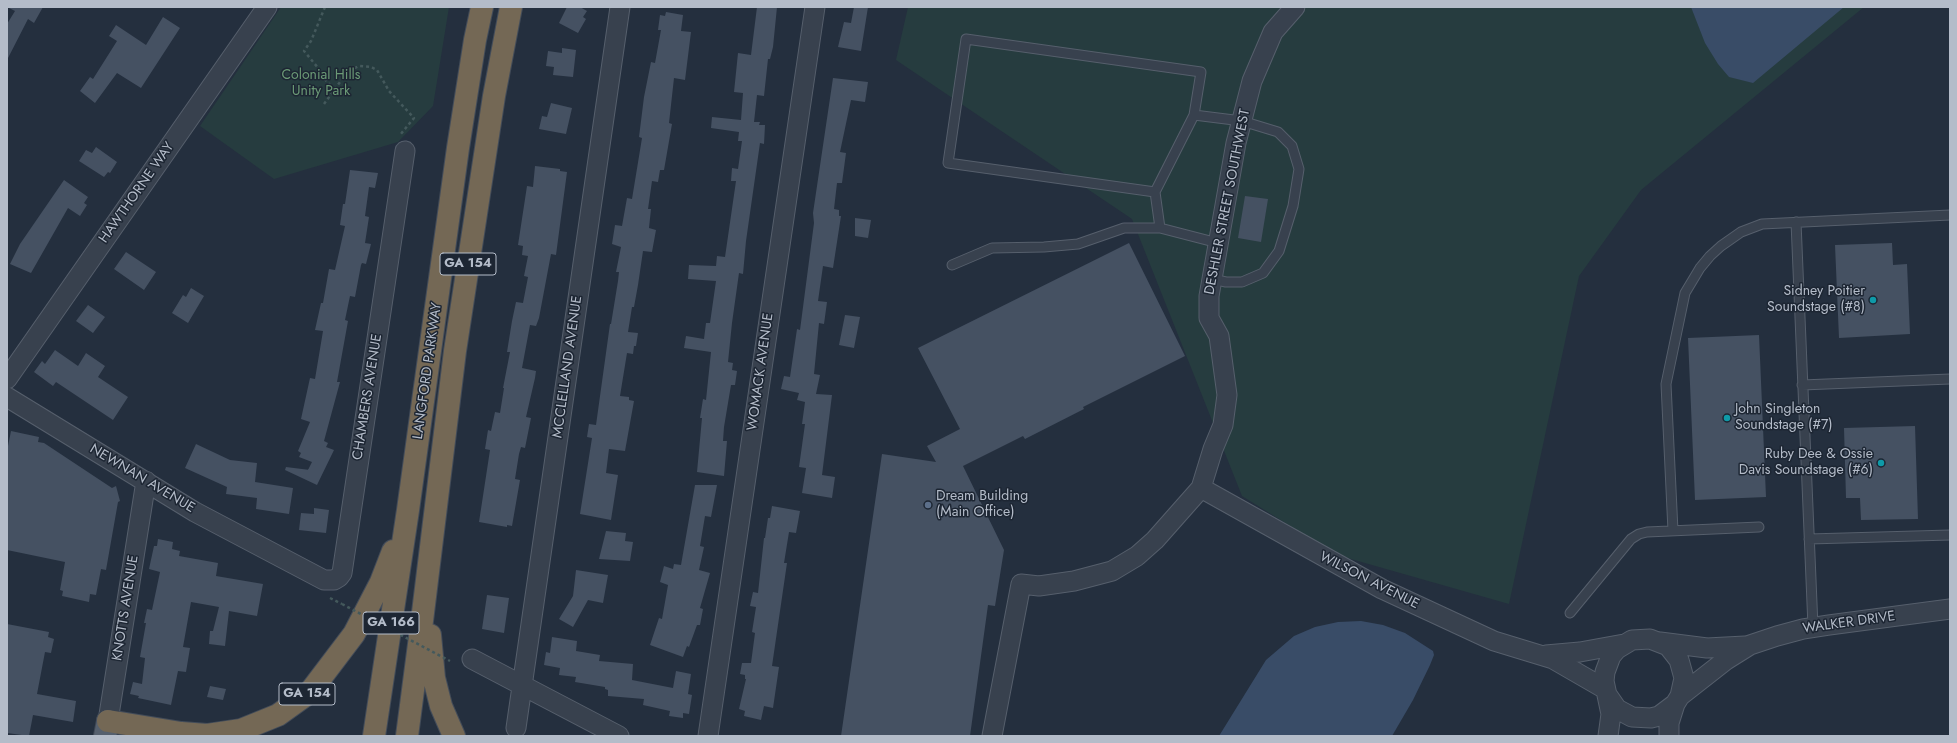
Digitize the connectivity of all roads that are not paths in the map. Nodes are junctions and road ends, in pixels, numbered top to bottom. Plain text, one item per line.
1 (267, 7) edge
2 (482, 7) edge
3 (511, 7) edge
4 (620, 7) edge
5 (814, 7) edge
6 (1295, 7) edge
7 (1194, 115) junction
8 (1242, 121) junction
9 (406, 151) dead end
10 (1155, 192) junction
11 (1950, 215) edge
12 (1796, 222) junction
13 (1160, 228) junction
14 (1218, 243) junction
15 (952, 265) dead end
16 (1212, 279) junction
17 (7, 379) edge
18 (1950, 379) edge
19 (1802, 385) junction
20 (7, 397) edge
21 (146, 481) junction
22 (1201, 488) junction
23 (408, 510) junction
24 (434, 522) junction
25 (1759, 527) dead end
26 (1673, 531) junction
27 (1950, 535) edge
28 (1809, 539) junction
29 (280, 556) joint
30 (1950, 609) edge
31 (1570, 613) dead end
32 (1813, 627) junction
33 (1659, 642) junction
34 (1624, 644) junction
35 (1750, 645) junction
36 (1544, 655) junction
37 (472, 658) dead end
38 (522, 685) junction
39 (1607, 693) junction
40 (1678, 700) junction
41 (106, 728) edge
42 (516, 728) dead end
43 (374, 736) edge
44 (407, 736) edge
45 (454, 736) edge
46 (619, 736) edge
47 (708, 736) edge
48 (992, 736) edge
49 (1608, 736) edge
50 (1669, 736) edge

1 - 17 street, HAWTHORNE WAY
2 - 23 highway, LANGFORD PARKWAY / GA 154
3 - 24 highway, LANGFORD PARKWAY / GA 154
4 - 38 street, MCCLELLAND AVENUE
5 - 47 street, WOMACK AVENUE
6 - 8 street, DESHLER STREET SOUTHWEST
7 - 8 lane
7 - 10 lane
7 - 10 lane
8 - 14 street, DESHLER STREET SOUTHWEST
8 - 16 lane
9 - 29 street, CHAMBERS AVENUE
10 - 13 lane
11 - 12 lane
12 - 19 lane
12 - 26 lane
13 - 14 lane
13 - 15 lane
14 - 16 street, DESHLER STREET SOUTHWEST
16 - 22 street, DESHLER STREET SOUTHWEST
18 - 19 lane
19 - 28 lane
20 - 21 street, NEWNAN AVENUE
21 - 29 street, NEWNAN AVENUE
21 - 41 street, KNOTTS AVENUE
22 - 36 street, WILSON AVENUE
22 - 48 street, DESHLER STREET SOUTHWEST
23 - 41 highway, GA 154
23 - 43 highway, LANGFORD PARKWAY / GA 166
24 - 44 highway, LANGFORD PARKWAY / GA 166
24 - 45 highway
25 - 26 lane
26 - 31 lane
27 - 28 lane
28 - 32 lane
30 - 32 street, WALKER DRIVE
32 - 35 street, WALKER DRIVE
33 - 34 street
33 - 35 street, WALKER DRIVE
33 - 40 street
34 - 36 street
34 - 39 street
35 - 40 street, WALKER DRIVE
36 - 39 street
37 - 38 street
38 - 42 street, MCCLELLAND AVENUE
38 - 46 street
39 - 40 street
39 - 49 street
40 - 50 street

